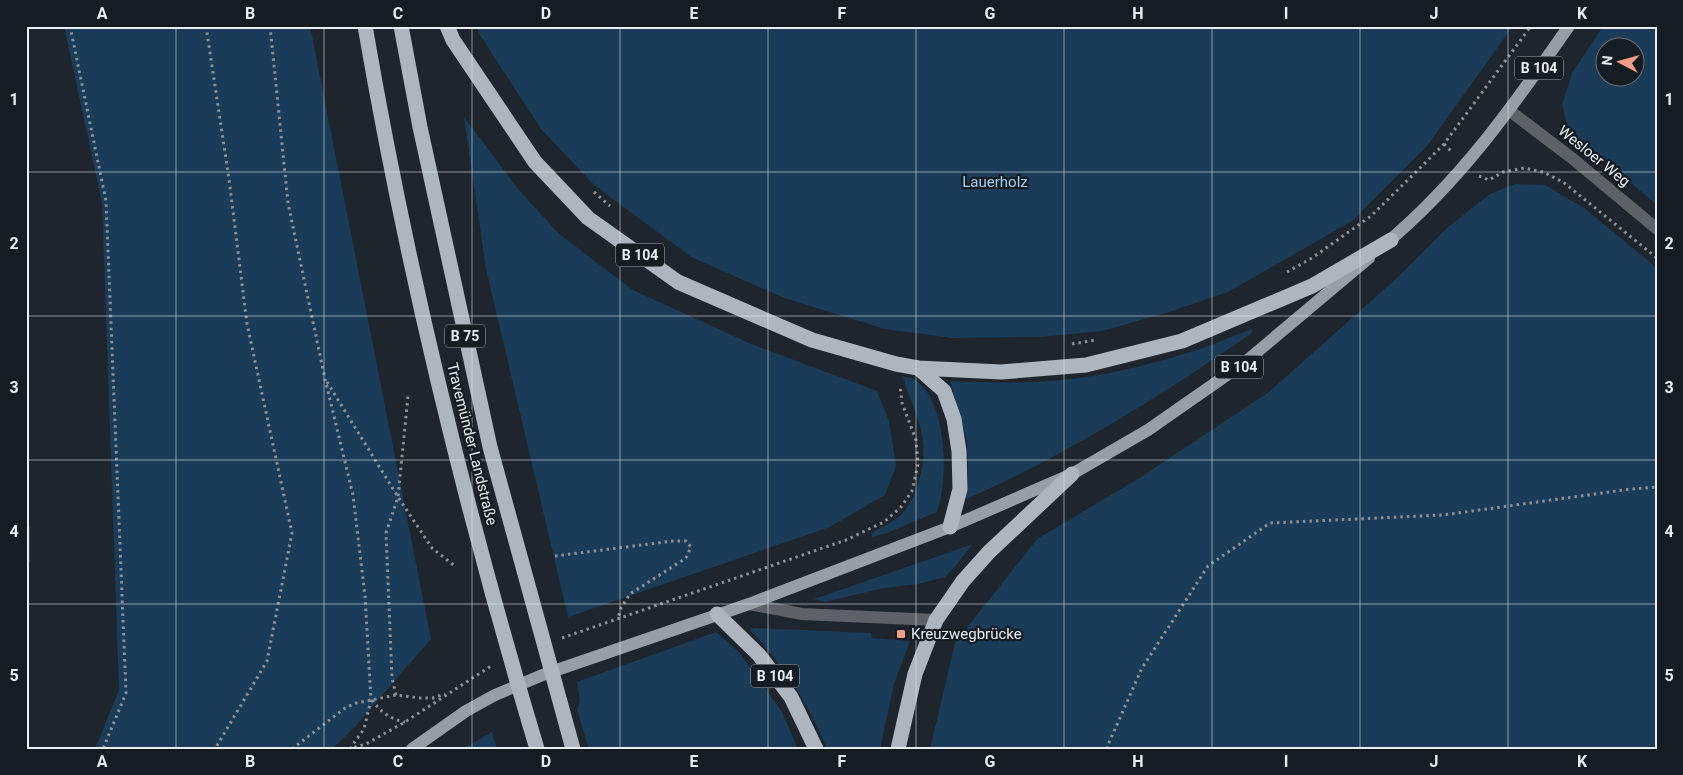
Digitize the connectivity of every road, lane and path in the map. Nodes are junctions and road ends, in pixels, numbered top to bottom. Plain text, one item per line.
1 (70, 26) edge
2 (206, 26) edge
3 (270, 26) edge
4 (364, 26) edge
5 (401, 26) edge
6 (447, 26) edge
7 (1531, 26) edge
8 (1568, 26) edge
9 (1510, 111) junction
10 (1478, 176) dead end
11 (588, 187) dead end
12 (616, 211) dead end
13 (1657, 229) edge
14 (1391, 240) junction
15 (1657, 258) edge
16 (1280, 276) dead end
17 (1101, 339) dead end
18 (1064, 345) dead end
19 (896, 364) junction
20 (918, 368) junction
21 (325, 379) junction
22 (408, 396) dead end
23 (1072, 474) junction
24 (1657, 488) edge
25 (398, 497) junction
26 (950, 528) junction
27 (555, 556) dead end
28 (456, 567) dead end
29 (749, 604) junction
30 (717, 614) junction
31 (617, 618) junction
32 (936, 620) junction
33 (596, 626) dead end
34 (457, 688) dead end
35 (448, 693) junction
36 (396, 695) junction
37 (371, 700) junction
38 (405, 722) junction
39 (349, 748) edge
40 (103, 749) edge
41 (215, 749) edge
42 (292, 749) edge
43 (412, 749) edge
44 (537, 749) edge
45 (573, 749) edge
46 (816, 749) edge
47 (898, 749) edge
48 (1108, 749) edge

1 - 40 path
2 - 41 path
3 - 21 path
4 - 44 highway, Travemünder Landstraße / B 75
5 - 45 highway, Travemünder Landstraße / B 75
6 - 19 highway, B 104
7 - 16 path
8 - 9 main road, B 104
9 - 13 lane, Wesloer Weg
9 - 14 main road, B 104
10 - 15 path
11 - 12 path
14 - 20 highway, B 104
14 - 23 main road, B 104
17 - 18 path
19 - 20 highway, B 104
19 - 31 path
20 - 26 highway
21 - 25 path
21 - 37 path
22 - 25 path
23 - 26 main road, B 104
23 - 32 highway, B 104
24 - 48 path
25 - 28 path
25 - 36 path
26 - 29 main road, B 104
27 - 31 path
29 - 30 main road, B 104
29 - 32 lane
30 - 43 main road, B 104
30 - 46 highway, B 104
31 - 33 path
32 - 47 highway, B 104
34 - 35 path
35 - 36 path
35 - 38 path
36 - 37 path
37 - 38 path
37 - 39 path
37 - 42 path
38 - 39 path

